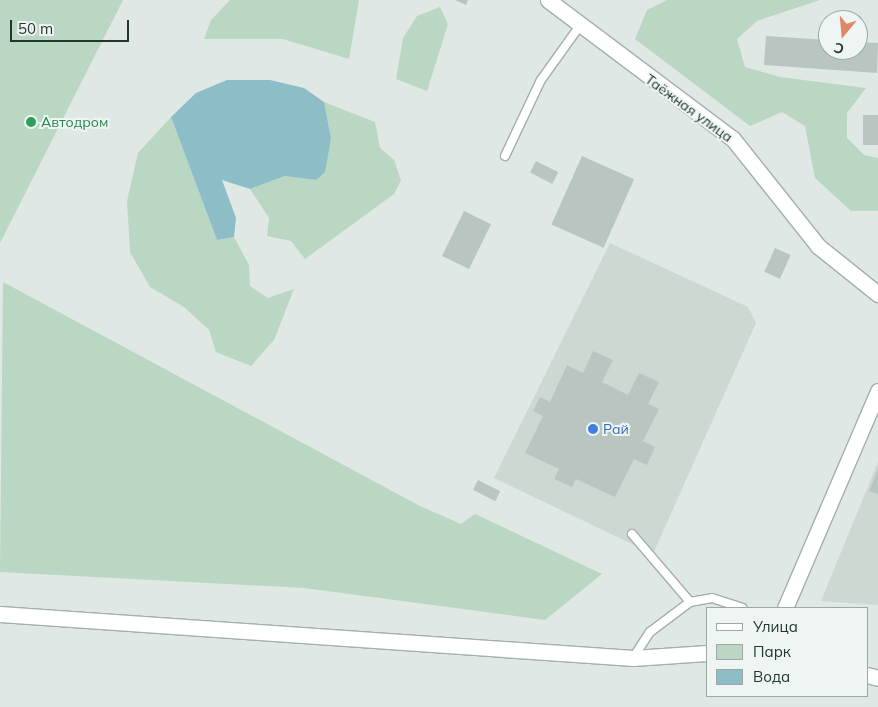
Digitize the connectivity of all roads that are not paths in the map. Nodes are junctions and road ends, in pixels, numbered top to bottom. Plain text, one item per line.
1 (548, 0) edge
2 (579, 26) junction
3 (505, 156) dead end
4 (878, 294) edge
5 (878, 391) edge
6 (632, 534) dead end
7 (690, 602) junction
8 (739, 607) edge
9 (785, 607) edge
10 (0, 614) edge
11 (706, 653) edge
12 (634, 658) junction

1 - 2 street, Таёжная улица
2 - 3 lane
2 - 4 street, Таёжная улица
5 - 9 street
6 - 7 lane
7 - 8 lane
7 - 12 lane
10 - 12 street
11 - 12 street

